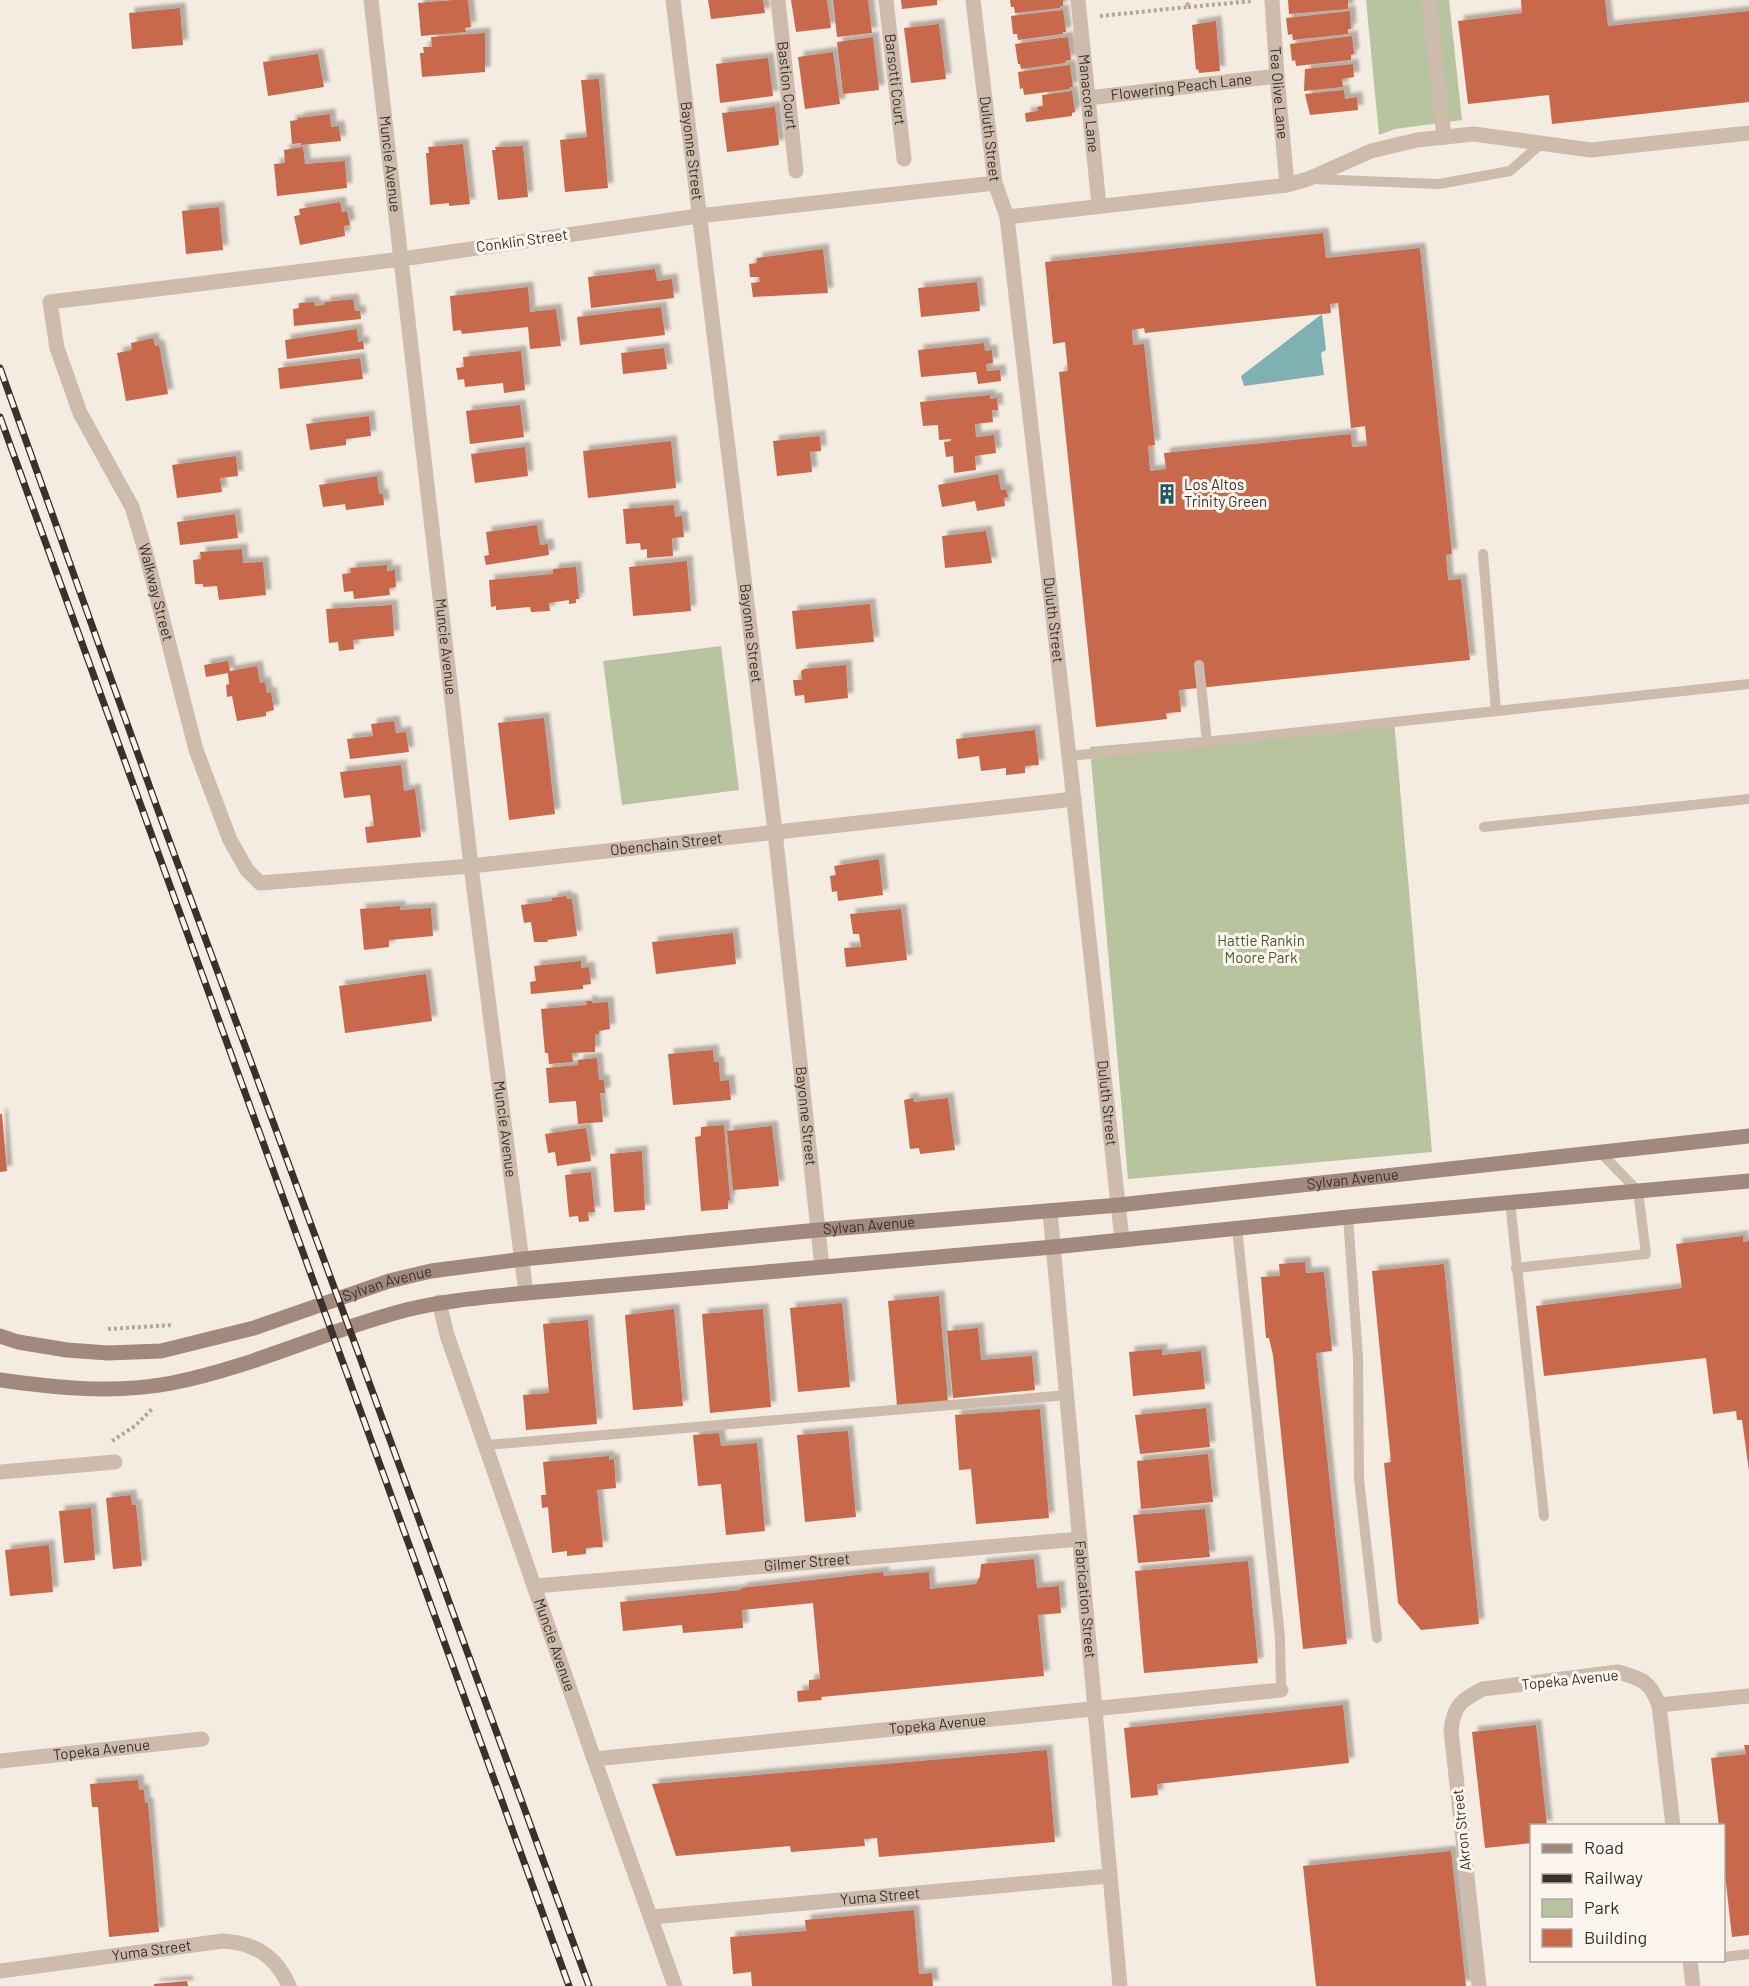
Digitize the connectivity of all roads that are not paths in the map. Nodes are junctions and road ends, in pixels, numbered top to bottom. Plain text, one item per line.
1 (371, 0) edge
2 (673, 0) edge
3 (778, 0) edge
4 (886, 0) edge
5 (973, 0) edge
6 (1078, 0) edge
7 (1272, 0) edge
8 (1429, 0) edge
9 (1277, 76) junction
10 (1088, 98) junction
11 (1749, 133) edge
12 (1444, 137) junction
13 (1542, 143) junction
14 (904, 159) dead end
15 (796, 171) dead end
16 (1308, 179) junction
17 (995, 183) junction
18 (1287, 185) junction
19 (1099, 205) junction
20 (698, 216) junction
21 (1006, 217) junction
22 (402, 259) junction
23 (50, 302) joint
24 (1483, 554) dead end
25 (1199, 665) dead end
26 (1749, 684) edge
27 (1496, 710) junction
28 (1207, 742) junction
29 (1069, 756) junction
30 (1074, 799) junction
31 (1749, 799) edge
32 (1484, 827) dead end
33 (775, 831) junction
34 (471, 866) junction
35 (260, 884) joint
36 (1749, 1136) edge
37 (1600, 1152) junction
38 (1749, 1181) edge
39 (1638, 1191) junction
40 (1510, 1202) junction
41 (1119, 1205) junction
42 (1050, 1211) junction
43 (1348, 1217) junction
44 (1237, 1228) junction
45 (818, 1230) junction
46 (1122, 1240) junction
47 (1053, 1247) junction
48 (523, 1258) junction
49 (822, 1267) junction
50 (1516, 1268) junction
51 (526, 1293) junction
52 (440, 1302) junction
53 (0, 1336) edge
54 (0, 1380) edge
55 (1067, 1395) junction
56 (487, 1445) junction
57 (108, 1462) road end
58 (0, 1472) edge
59 (1544, 1516) dead end
60 (1080, 1539) junction
61 (535, 1586) junction
62 (1377, 1638) dead end
63 (1483, 1689) joint
64 (1281, 1690) joint
65 (1749, 1696) edge
66 (1659, 1705) junction
67 (1095, 1710) junction
68 (202, 1739) dead end
69 (594, 1759) junction
70 (0, 1761) edge
71 (1673, 1824) edge
72 (1109, 1876) junction
73 (651, 1917) junction
74 (1749, 1954) edge
75 (1725, 1957) edge
76 (1691, 1962) edge
77 (0, 1971) edge
78 (288, 1985) edge
79 (675, 1986) edge
80 (1120, 1986) edge
81 (1479, 1986) edge
82 (1693, 1986) edge

1 - 22 street, Muncie Avenue
2 - 20 street, Bayonne Street
3 - 15 street, Bastion Court
4 - 14 street, Barsotti Court
5 - 17 street, Duluth Street
6 - 10 street, Manacore Lane
7 - 9 street, Tea Olive Lane
8 - 12 street
9 - 10 street, Flowering Peach Lane
9 - 18 street, Tea Olive Lane
10 - 19 street, Manacore Lane
11 - 13 street
12 - 13 street
12 - 16 street
13 - 16 lane
16 - 18 street
17 - 20 street, Conklin Street
17 - 21 street, Duluth Street
18 - 19 street
19 - 21 street
20 - 22 street, Conklin Street
20 - 33 street, Bayonne Street
21 - 29 street, Duluth Street
22 - 23 street, Conklin Street
22 - 34 street, Muncie Avenue
23 - 35 street, Walkway Street
24 - 27 lane
25 - 28 lane
26 - 27 lane
27 - 28 lane
28 - 29 lane
29 - 30 street, Duluth Street
30 - 33 street, Obenchain Street
30 - 41 street, Duluth Street
31 - 32 lane
33 - 34 street, Obenchain Street
33 - 45 street, Bayonne Street
34 - 35 street, Obenchain Street
34 - 48 street, Muncie Avenue
36 - 37 main road, Sylvan Avenue
37 - 39 lane
37 - 41 main road, Sylvan Avenue
38 - 39 main road, Sylvan Avenue
39 - 40 main road, Sylvan Avenue
39 - 50 lane
40 - 43 main road, Sylvan Avenue
40 - 50 lane
41 - 42 main road, Sylvan Avenue
41 - 46 street, Duluth Street
42 - 45 main road, Sylvan Avenue
42 - 47 street, Fabrication Street
43 - 44 main road, Sylvan Avenue
43 - 62 lane
44 - 46 main road, Sylvan Avenue
44 - 64 lane
45 - 48 main road, Sylvan Avenue
45 - 49 street, Bayonne Street
46 - 47 main road, Sylvan Avenue
47 - 49 main road, Sylvan Avenue
47 - 55 street, Fabrication Street
48 - 51 street, Muncie Avenue
48 - 53 main road, Sylvan Avenue
49 - 51 main road, Sylvan Avenue
50 - 59 lane
51 - 52 main road, Sylvan Avenue
52 - 54 main road, Sylvan Avenue
52 - 56 street, Muncie Avenue
55 - 56 lane
55 - 60 street, Fabrication Street
56 - 61 street, Muncie Avenue
57 - 58 street
60 - 61 street, Gilmer Street
60 - 67 street, Fabrication Street
61 - 69 street, Muncie Avenue
63 - 66 street, Topeka Avenue
63 - 81 street, Akron Street
64 - 67 street, Topeka Avenue
65 - 66 street
66 - 71 street
67 - 69 street, Topeka Avenue
67 - 72 street, Fabrication Street
68 - 70 street, Topeka Avenue
69 - 73 street, Muncie Avenue
72 - 73 street, Yuma Street
72 - 80 street, Fabrication Street
73 - 79 street, Muncie Avenue
74 - 75 lane
76 - 82 street
77 - 78 street, Yuma Street

